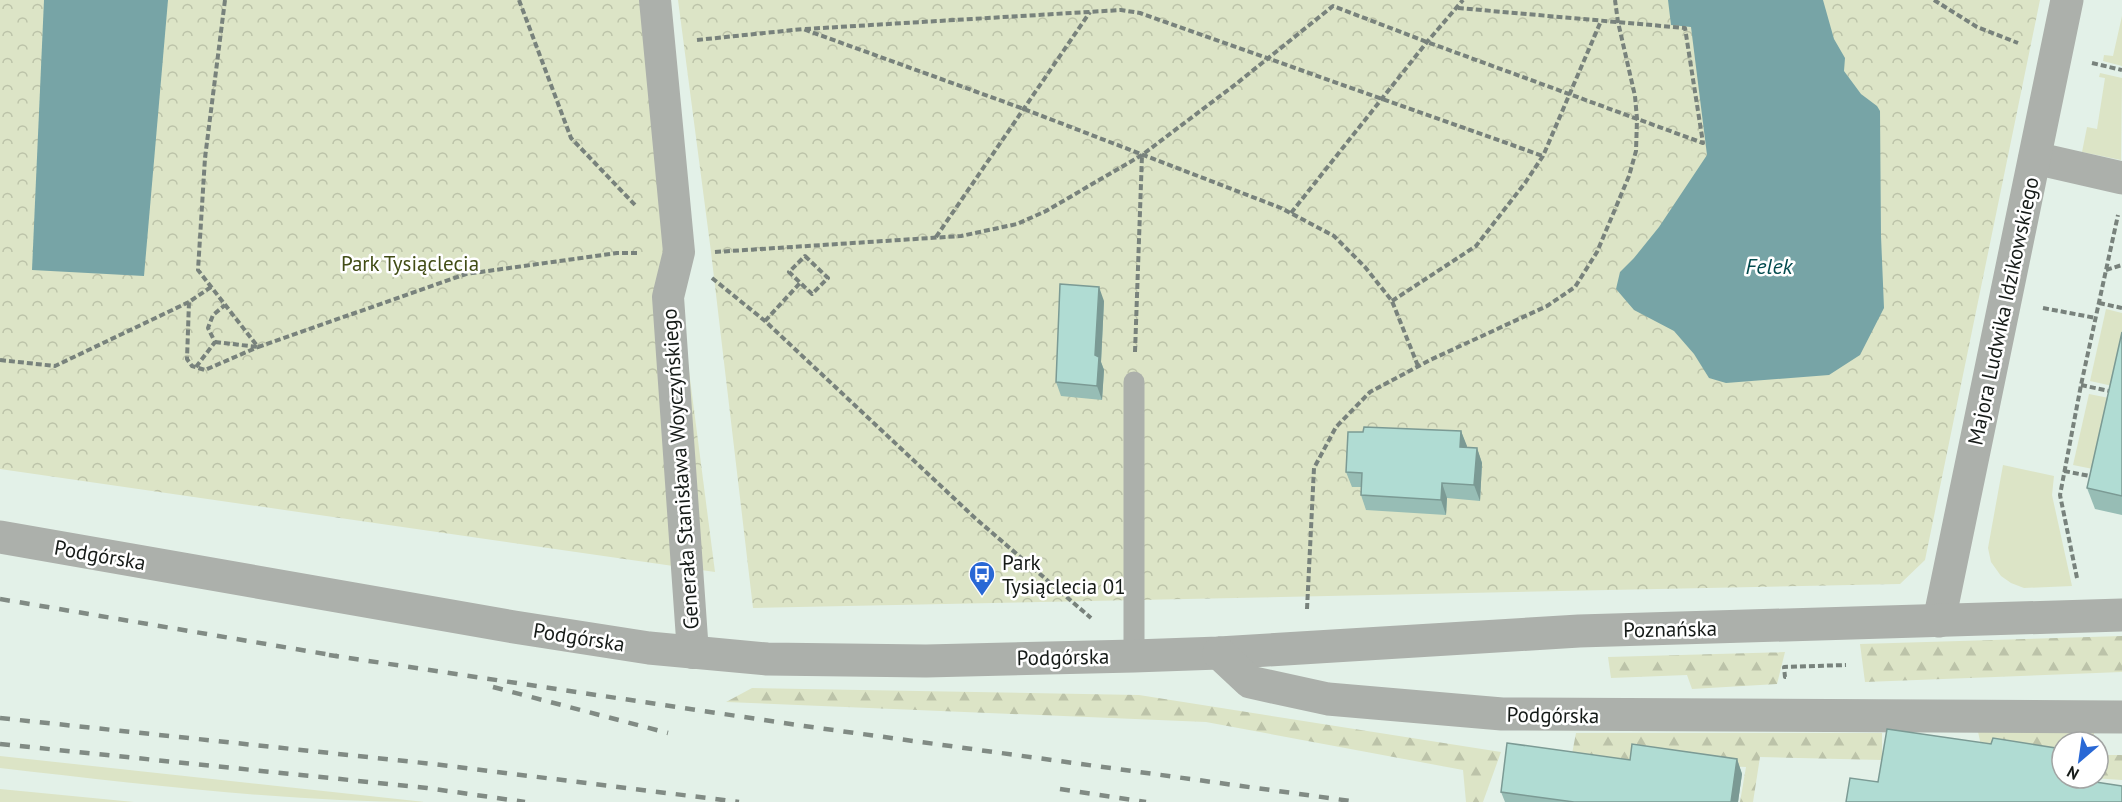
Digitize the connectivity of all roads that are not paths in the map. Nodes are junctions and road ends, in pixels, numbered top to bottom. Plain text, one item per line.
1 (655, 0) edge
2 (2067, 0) edge
3 (2035, 158) junction
4 (2121, 193) edge
5 (1134, 382) road end
6 (0, 537) edge
7 (2122, 615) edge
8 (1939, 621) junction
9 (1219, 652) junction
10 (693, 653) junction
11 (1134, 656) junction
12 (2122, 717) edge

1 - 10 street, Generała Stanisława Woyczyńskiego
2 - 3 street, Majora Ludwika Idzikowskiego
3 - 4 street
3 - 8 street, Majora Ludwika Idzikowskiego
5 - 11 lane
6 - 10 street, Podgórska
7 - 8 street, Poznańska
8 - 9 street, Poznańska
9 - 11 street, Podgórska
9 - 12 street, Podgórska
10 - 11 street, Podgórska

